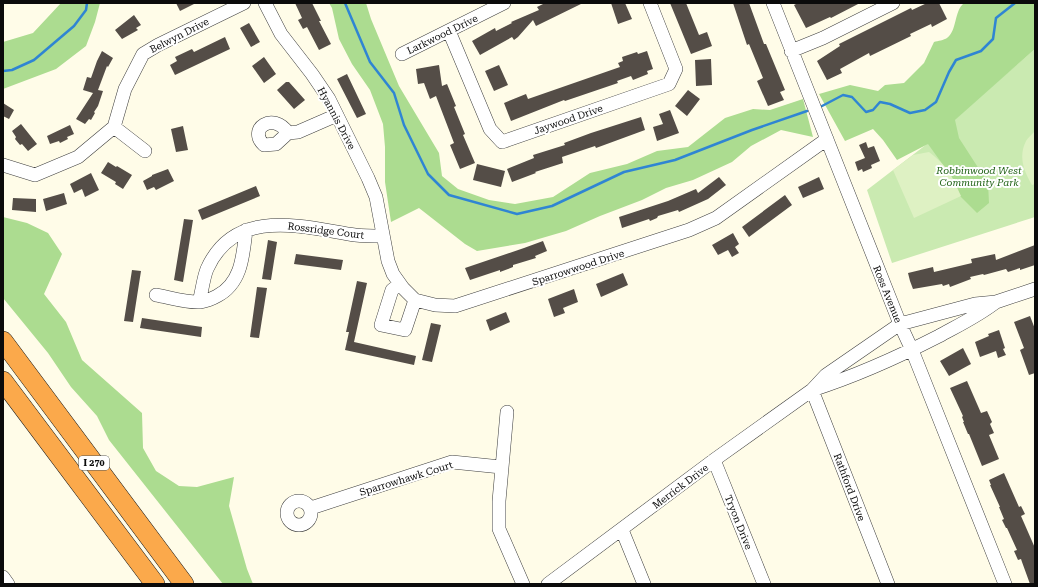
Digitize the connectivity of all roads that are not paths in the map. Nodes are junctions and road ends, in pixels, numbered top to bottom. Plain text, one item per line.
1 (244, 3) edge
2 (265, 3) edge
3 (504, 3) edge
4 (650, 3) edge
5 (773, 3) edge
6 (893, 3) edge
7 (449, 31) junction
8 (791, 50) junction
9 (402, 54) dead end
10 (336, 115) junction
11 (114, 127) junction
12 (288, 133) dead end
13 (827, 139) junction
14 (144, 150) dead end
15 (3, 165) edge
16 (246, 230) junction
17 (383, 236) junction
18 (400, 284) junction
19 (1035, 289) edge
20 (156, 296) dead end
21 (415, 300) junction
22 (199, 302) junction
23 (996, 302) junction
24 (900, 324) junction
25 (3, 341) edge
26 (912, 350) junction
27 (3, 381) edge
28 (812, 390) junction
29 (507, 412) dead end
30 (714, 460) junction
31 (501, 468) junction
32 (311, 508) dead end
33 (622, 530) junction
34 (3, 577) edge
35 (8, 584) edge
36 (155, 584) edge
37 (184, 584) edge
38 (523, 584) edge
39 (548, 584) edge
40 (644, 584) edge
41 (764, 584) edge
42 (888, 584) edge
43 (1006, 584) edge

1 - 11 street, Belwyn Drive
2 - 10 street, Hyannis Drive
3 - 7 street, Larkwood Drive
4 - 7 street, Jaywood Drive
5 - 8 street, Ross Avenue
6 - 8 street
7 - 9 street, Larkwood Drive
8 - 13 street, Ross Avenue
10 - 12 street
10 - 17 street, Hyannis Drive
11 - 14 street
11 - 15 street
13 - 21 street, Sparrowwood Drive
13 - 24 street, Ross Avenue
16 - 17 street, Rossridge Court
16 - 22 street, Rossridge Court
16 - 22 street
17 - 18 street
18 - 21 street
18 - 21 street
19 - 23 street, Merrick Drive
20 - 22 street
23 - 24 street, Merrick Drive
23 - 26 street, Merrick Drive
24 - 26 street, Ross Avenue
24 - 28 street, Merrick Drive
25 - 37 highway, I 270
26 - 28 street, Merrick Drive
26 - 43 street, Ross Avenue
27 - 36 highway, I 270
28 - 30 street, Merrick Drive
28 - 42 street, Rathford Drive
29 - 31 street
30 - 33 street, Merrick Drive
30 - 41 street, Tryon Drive
31 - 32 street, Sparrowhawk Court
31 - 38 street
33 - 39 street, Merrick Drive
33 - 40 street
34 - 35 street

